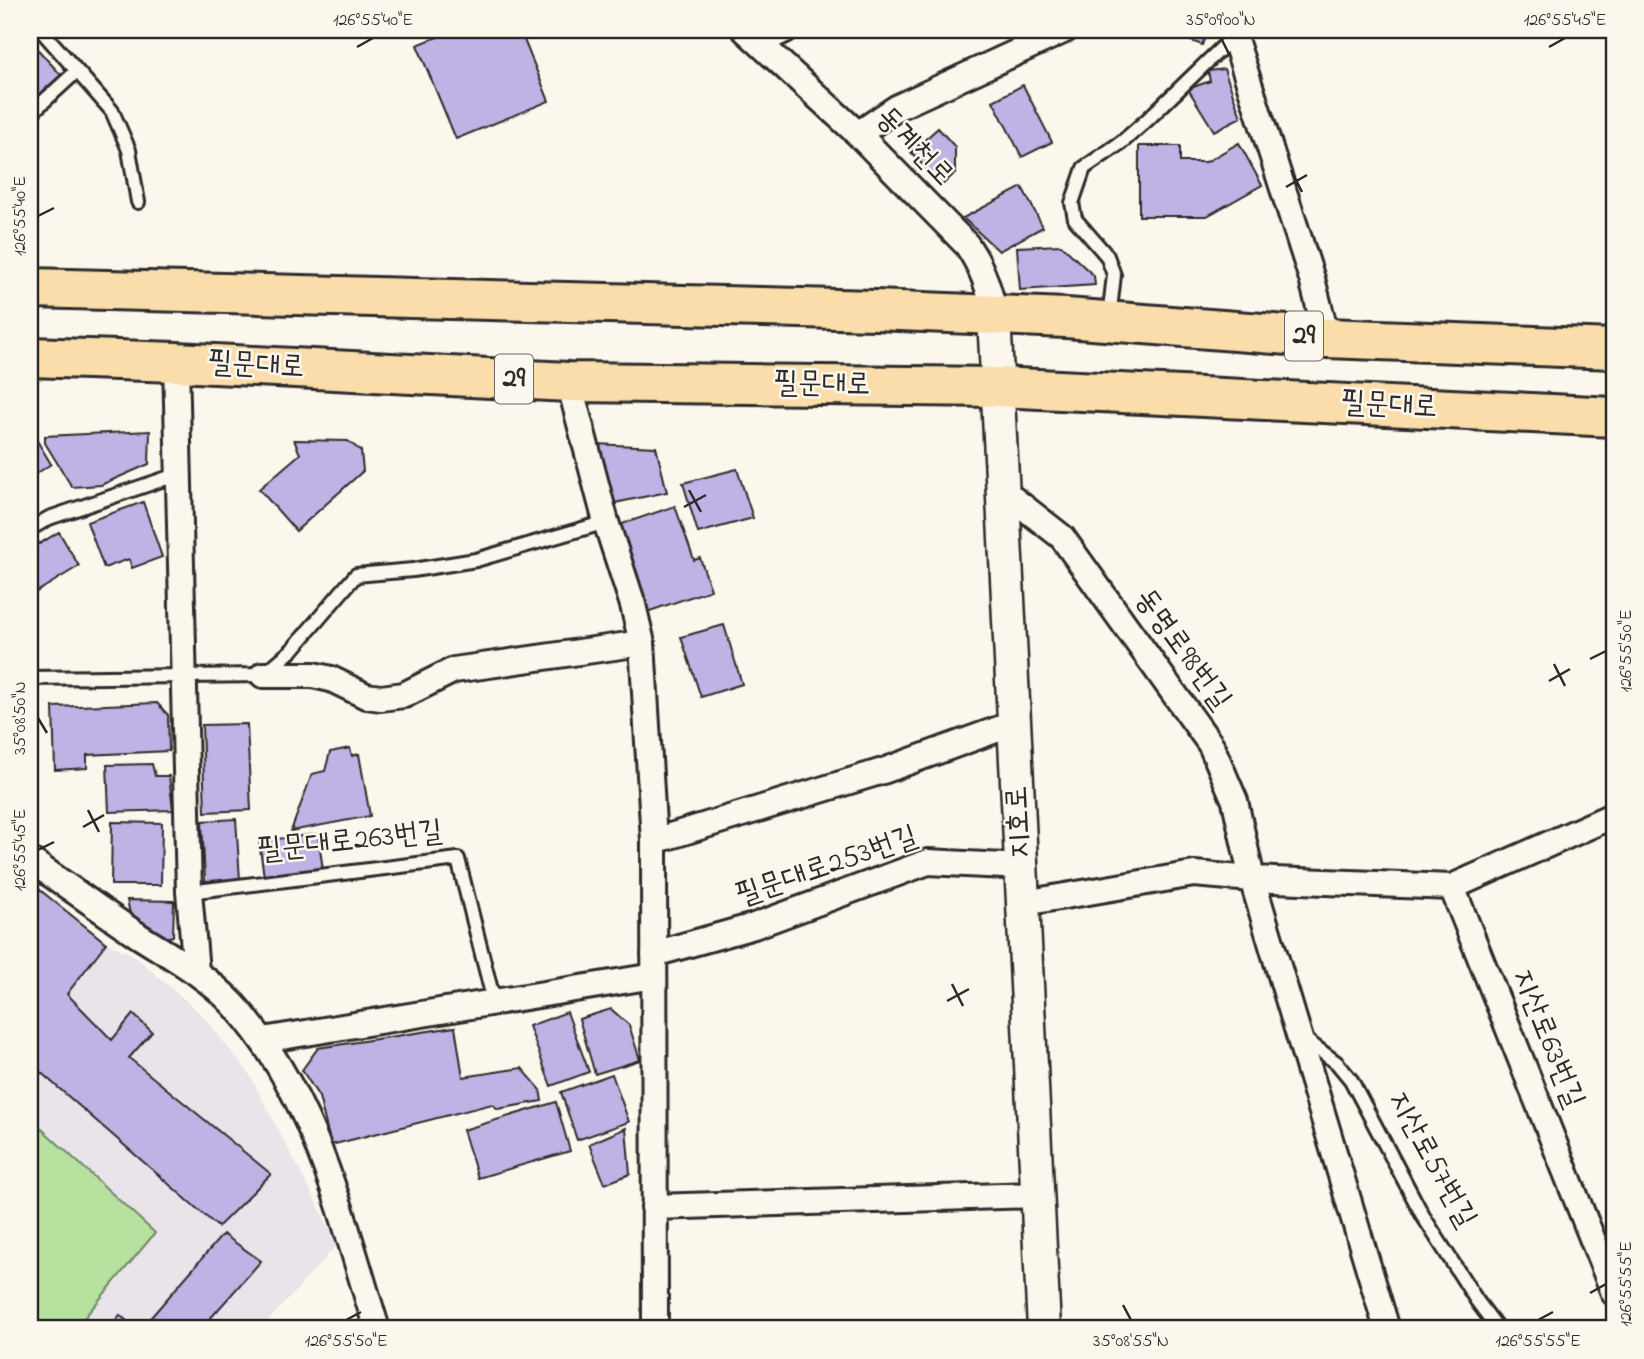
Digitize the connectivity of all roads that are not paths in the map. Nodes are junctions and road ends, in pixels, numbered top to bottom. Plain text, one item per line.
1 (41, 30) edge
2 (785, 30) edge
3 (1065, 30) edge
4 (1233, 33) edge
5 (753, 36) edge
6 (77, 71) junction
7 (30, 114) edge
8 (858, 134) junction
9 (138, 202) dead end
10 (30, 288) edge
11 (994, 315) junction
12 (1108, 321) junction
13 (1327, 338) junction
14 (1614, 349) edge
15 (30, 358) edge
16 (176, 362) junction
17 (569, 382) junction
18 (998, 387) junction
19 (1614, 417) edge
20 (179, 474) junction
21 (1003, 491) junction
22 (606, 522) junction
23 (30, 530) edge
24 (642, 643) junction
25 (263, 675) junction
26 (184, 677) junction
27 (30, 678) edge
28 (1015, 723) junction
29 (1614, 815) edge
30 (654, 841) junction
31 (30, 860) edge
32 (1023, 867) junction
33 (1252, 880) junction
34 (1452, 887) junction
35 (189, 892) junction
36 (1024, 903) junction
37 (654, 965) junction
38 (196, 971) junction
39 (494, 1002) junction
40 (1297, 1033) junction
41 (263, 1040) junction
42 (1037, 1195) junction
43 (653, 1207) junction
44 (1614, 1293) edge
45 (377, 1329) edge
46 (655, 1329) edge
47 (1044, 1329) edge
48 (1387, 1329) edge
49 (1499, 1329) edge

1 - 6 lane
2 - 5 street, 동계천로
3 - 8 street
4 - 12 lane
4 - 13 street
5 - 8 street, 동계천로
6 - 7 lane
6 - 9 lane
8 - 11 street, 동계천로
10 - 11 main road, 29
11 - 12 main road, 29
11 - 18 street, 지호로
12 - 13 main road, 29
13 - 14 main road, 29
15 - 16 main road, 필문대로 / 29
16 - 17 main road, 필문대로 / 29
16 - 20 street
17 - 18 main road, 필문대로 / 29
17 - 22 street
18 - 19 main road, 필문대로 / 29
18 - 21 street, 지호로
20 - 23 lane
20 - 26 street
21 - 28 street, 지호로
21 - 33 street, 동명로98번길
22 - 24 street
22 - 25 lane
24 - 25 street
24 - 30 street
25 - 26 lane
26 - 27 lane
26 - 35 street
28 - 30 street
28 - 32 street, 지호로
29 - 34 street
30 - 37 street
31 - 38 street
32 - 36 street, 지호로
32 - 37 street, 필문대로253번길
33 - 34 street
33 - 36 street
33 - 40 street
34 - 44 street, 지산로63번길
35 - 38 street
35 - 39 lane, 필문대로263번길
36 - 42 street, 지호로
37 - 39 street
37 - 43 street
38 - 41 street
39 - 41 street
40 - 48 street
40 - 49 lane, 지산로57번길
41 - 45 street
42 - 43 street
42 - 47 street, 지호로
43 - 46 street

